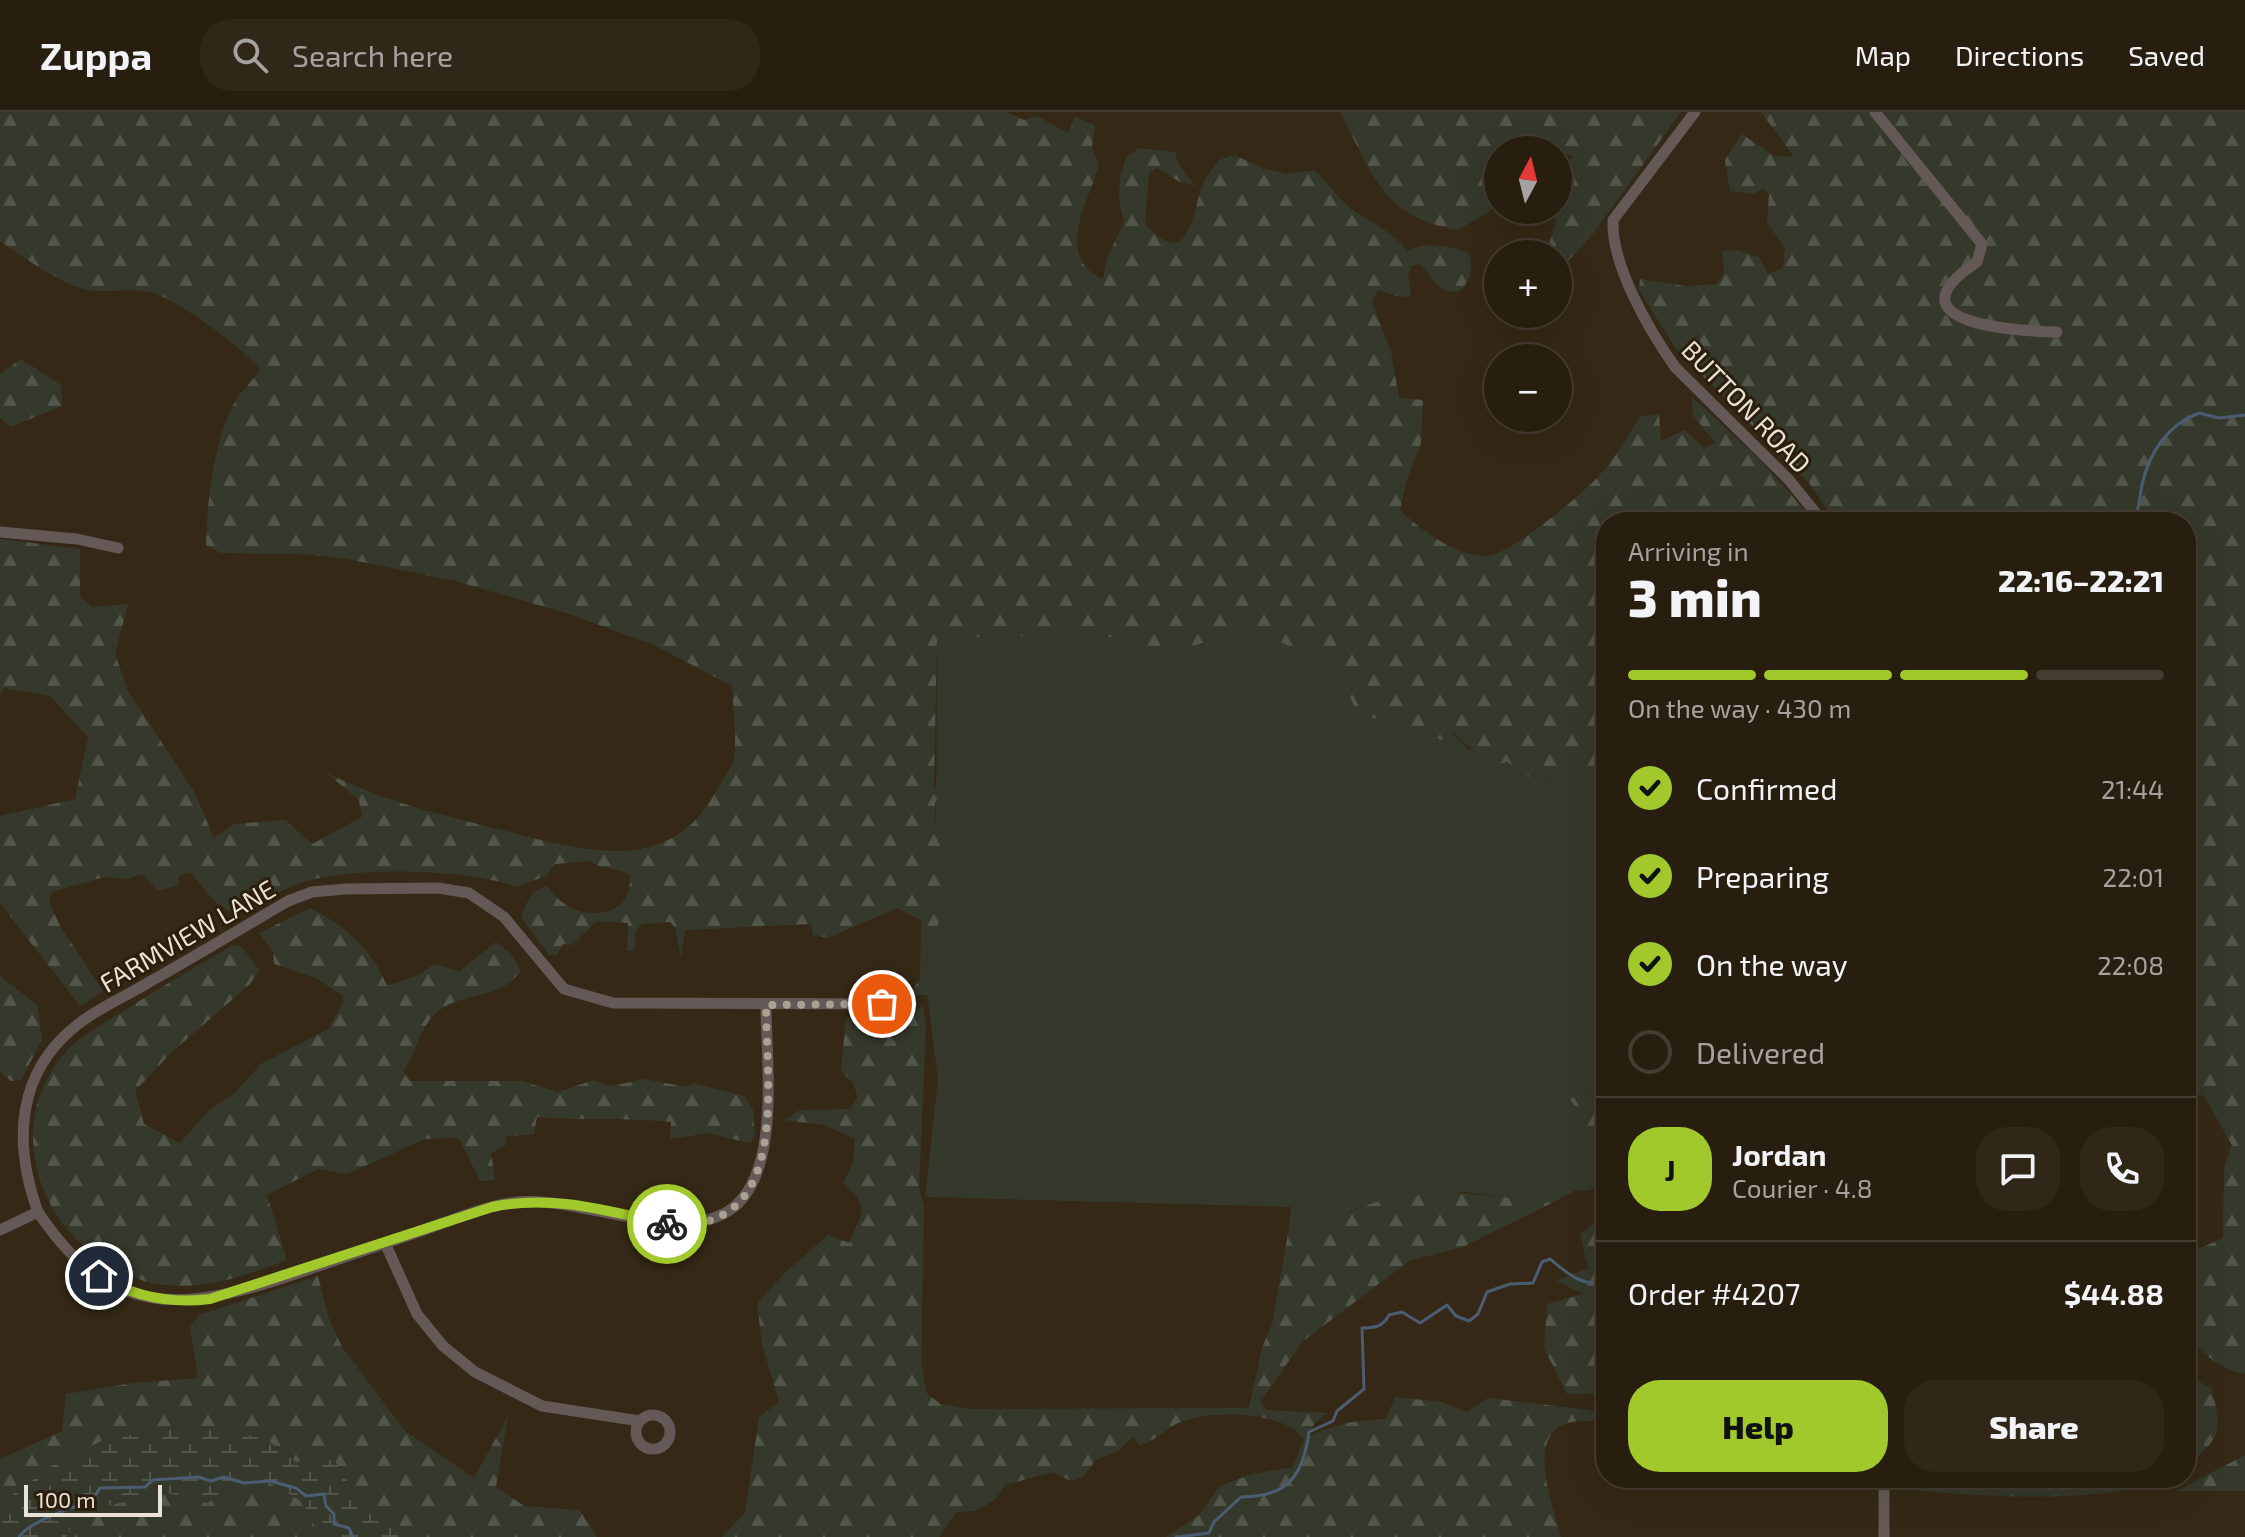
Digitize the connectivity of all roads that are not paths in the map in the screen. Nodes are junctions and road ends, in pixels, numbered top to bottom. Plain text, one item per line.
1 (1695, 112) edge
2 (1875, 112) edge
3 (2057, 332) dead end
4 (1815, 512) edge
5 (0, 532) edge
6 (118, 548) dead end
7 (911, 1004) dead end
8 (766, 1005) junction
9 (38, 1212) junction
10 (0, 1230) edge
11 (385, 1243) junction
12 (640, 1421) dead end
13 (1884, 1488) edge
14 (1884, 1537) edge

1 - 4 street, BUTTON ROAD
2 - 3 street
5 - 6 street
7 - 8 street, FARMVIEW LANE
8 - 9 street, FARMVIEW LANE
8 - 11 street, FARMVIEW LANE
9 - 10 street
9 - 11 street, FARMVIEW LANE
11 - 12 street
13 - 14 street

